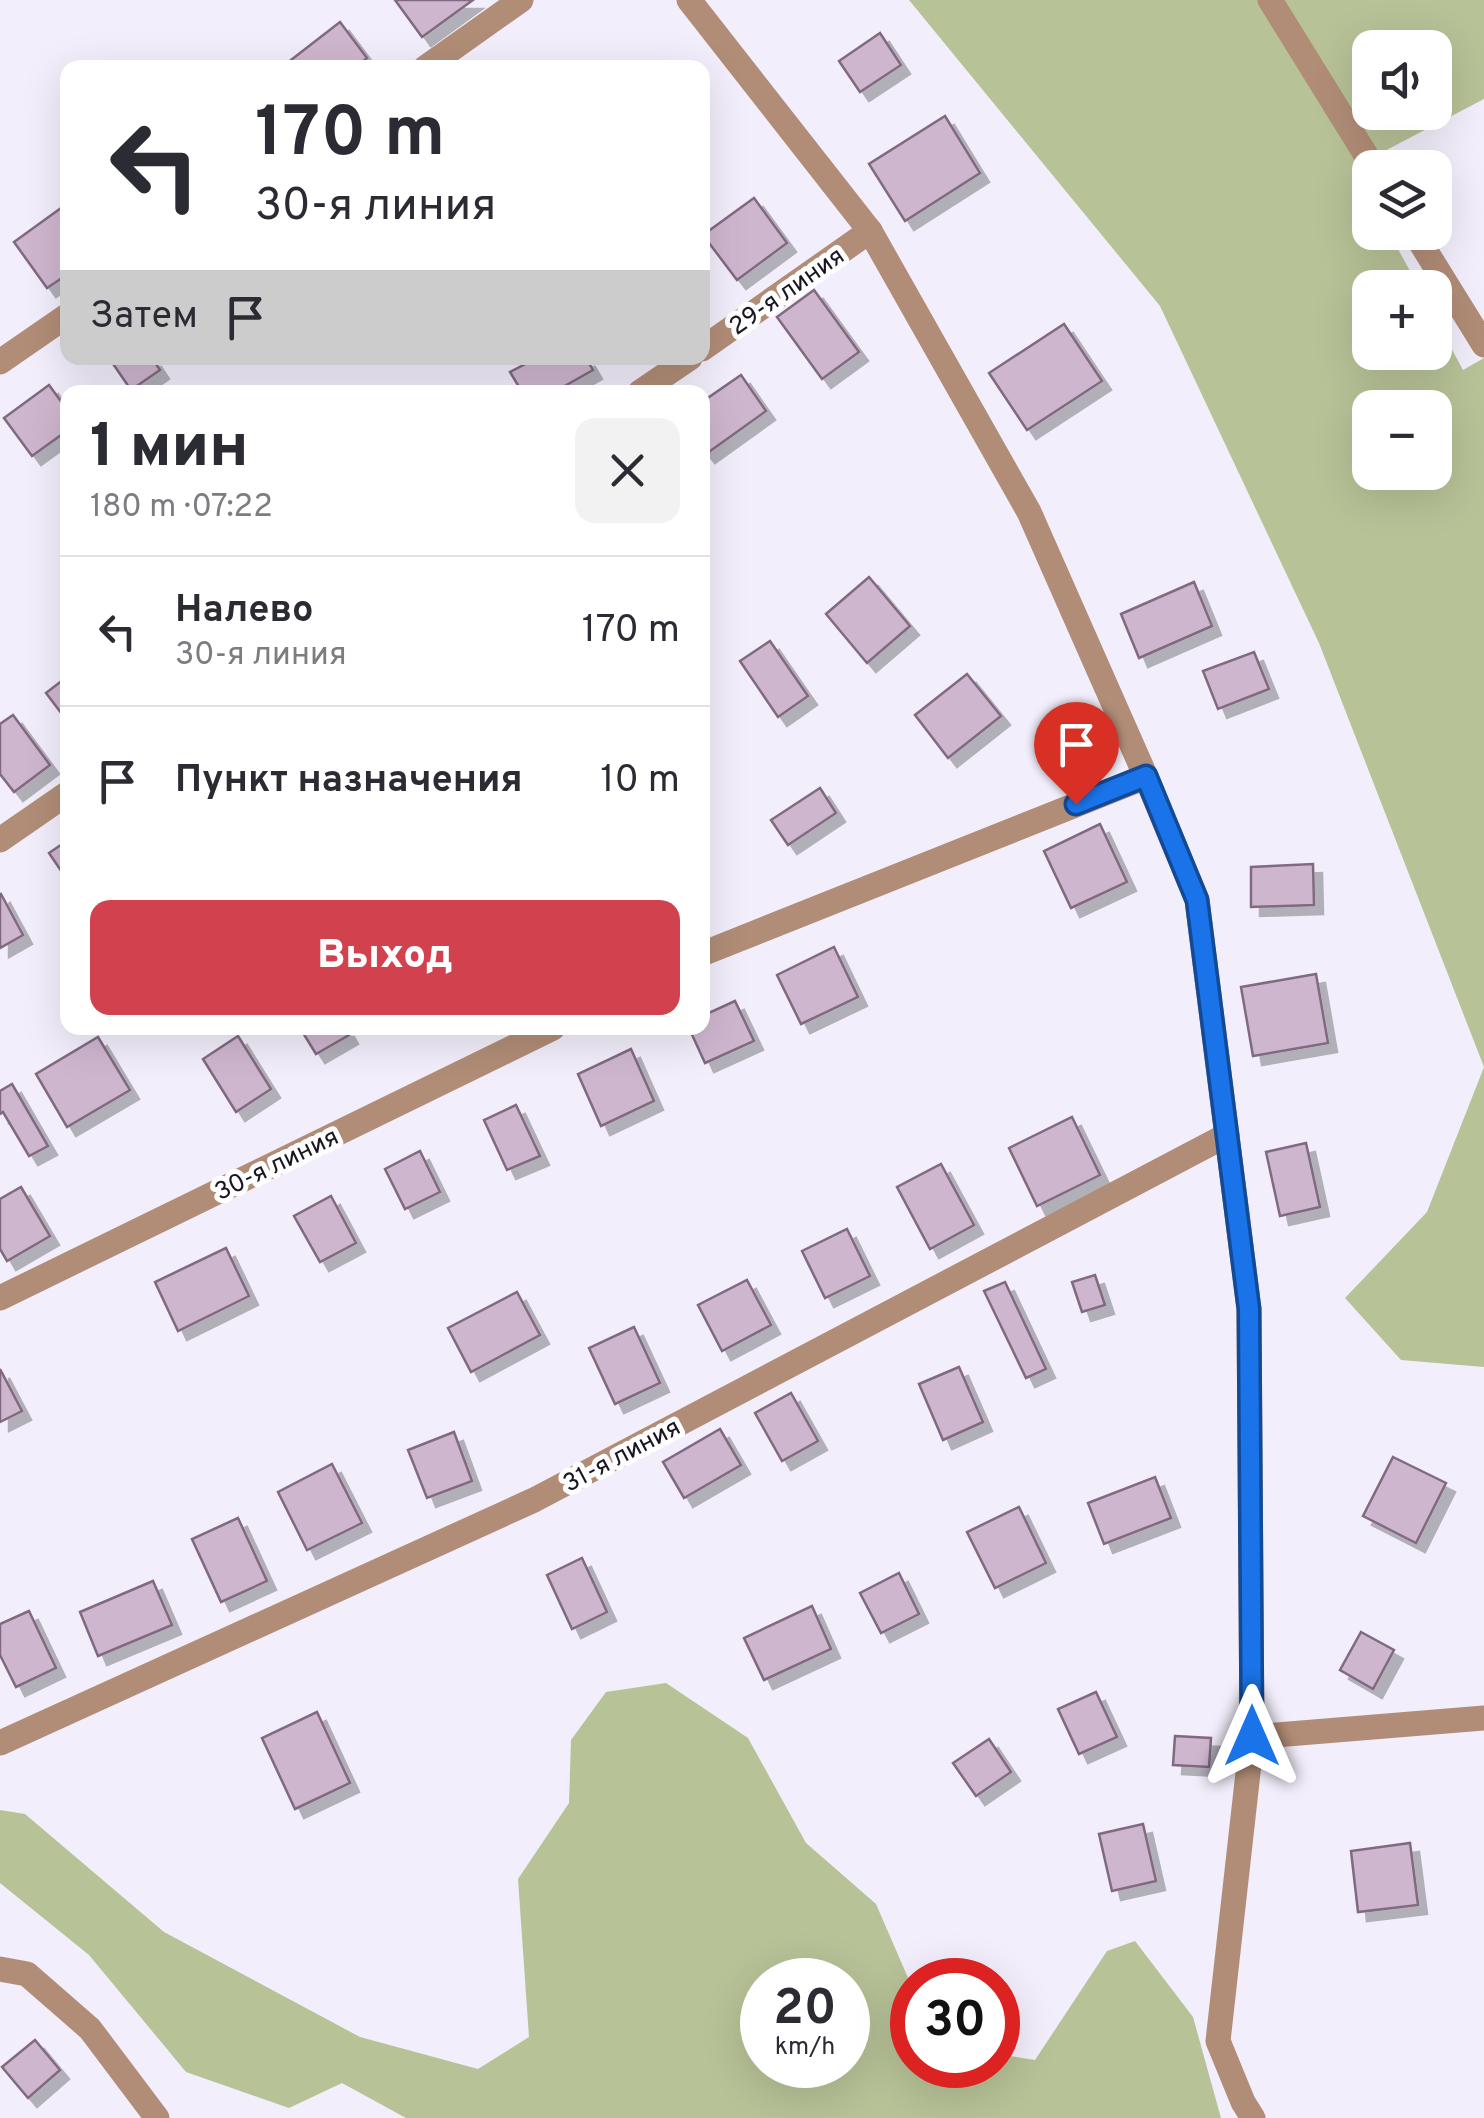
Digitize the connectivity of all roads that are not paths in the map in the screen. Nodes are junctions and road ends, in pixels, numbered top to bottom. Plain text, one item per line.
1 (521, 0) edge
2 (689, 0) edge
3 (1270, 0) edge
4 (436, 60) edge
5 (1363, 150) edge
6 (870, 232) junction
7 (1425, 250) edge
8 (60, 321) edge
9 (710, 343) edge
10 (1484, 345) edge
11 (0, 362) edge
12 (680, 365) edge
13 (650, 385) edge
14 (1146, 776) junction
15 (60, 799) edge
16 (0, 840) edge
17 (710, 951) edge
18 (539, 1035) edge
19 (1227, 1135) junction
20 (0, 1298) edge
21 (1484, 1718) edge
22 (1252, 1736) junction
23 (0, 1743) edge
24 (0, 1969) edge
25 (158, 2118) edge
26 (1253, 2118) edge

1 - 4 street
2 - 6 street
3 - 5 street
6 - 9 street, 29-я линия
6 - 14 street
7 - 10 street
8 - 11 street
12 - 13 street
14 - 17 street
14 - 19 street
15 - 16 street
18 - 20 street, 30-я линия
19 - 22 street
19 - 23 street, 31-я линия
21 - 22 street
22 - 26 street
24 - 25 street

